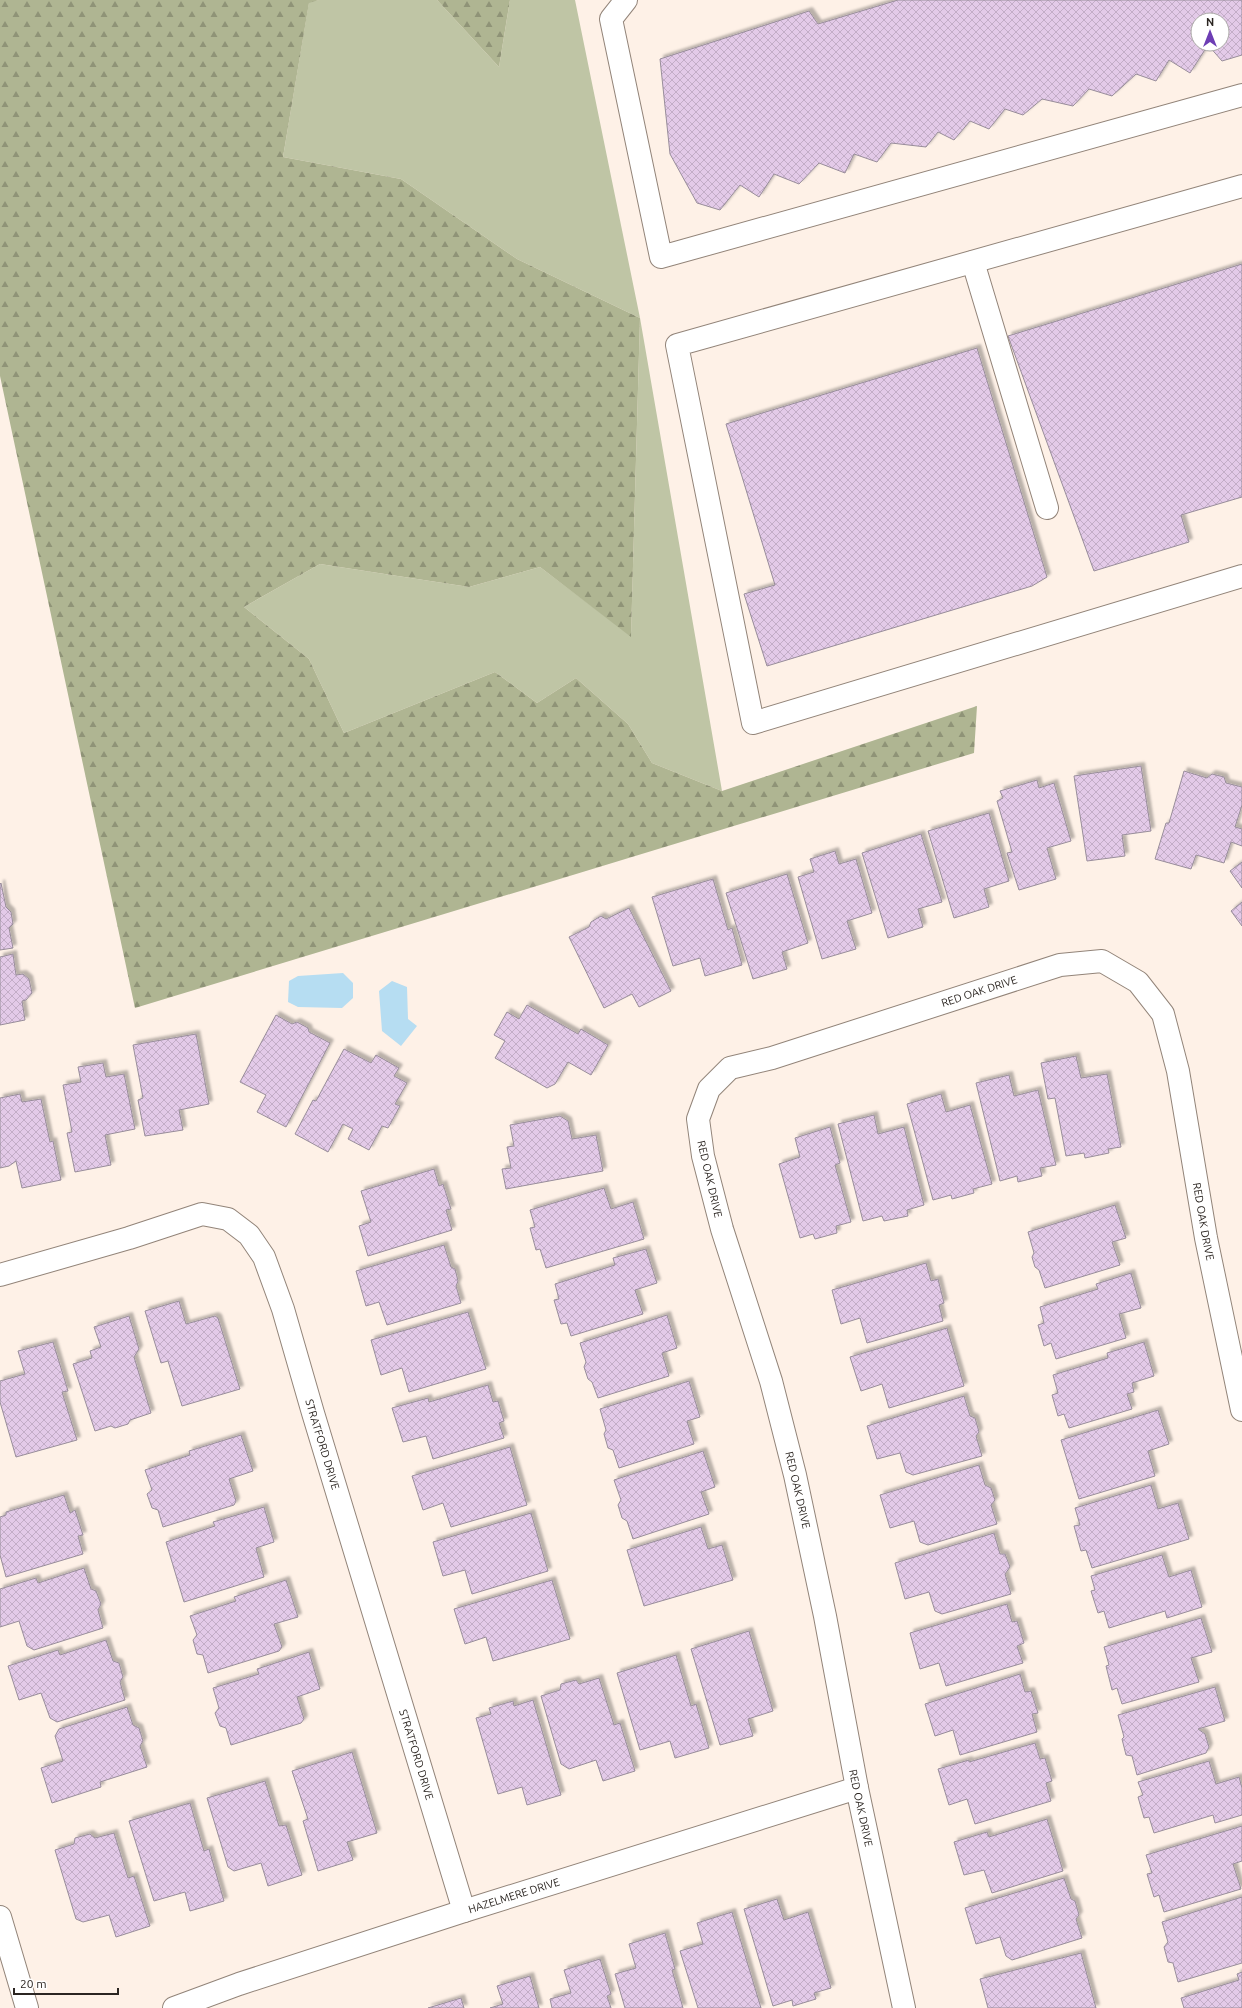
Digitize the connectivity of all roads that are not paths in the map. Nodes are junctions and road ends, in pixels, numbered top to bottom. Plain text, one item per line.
1 (626, 0) edge
2 (1242, 95) edge
3 (1242, 186) edge
4 (973, 262) junction
5 (1047, 508) dead end
6 (1242, 576) edge
7 (0, 1275) edge
8 (1242, 1410) edge
9 (856, 1788) junction
10 (464, 1911) junction
11 (0, 1917) edge
12 (27, 2008) edge
13 (174, 2008) edge
14 (904, 2008) edge

1 - 2 street
3 - 4 street
4 - 5 street
4 - 6 street
7 - 10 street, STRATFORD DRIVE
8 - 9 street, RED OAK DRIVE
9 - 10 street, HAZELMERE DRIVE
9 - 14 street, RED OAK DRIVE
10 - 13 street, HAZELMERE DRIVE
11 - 12 street

